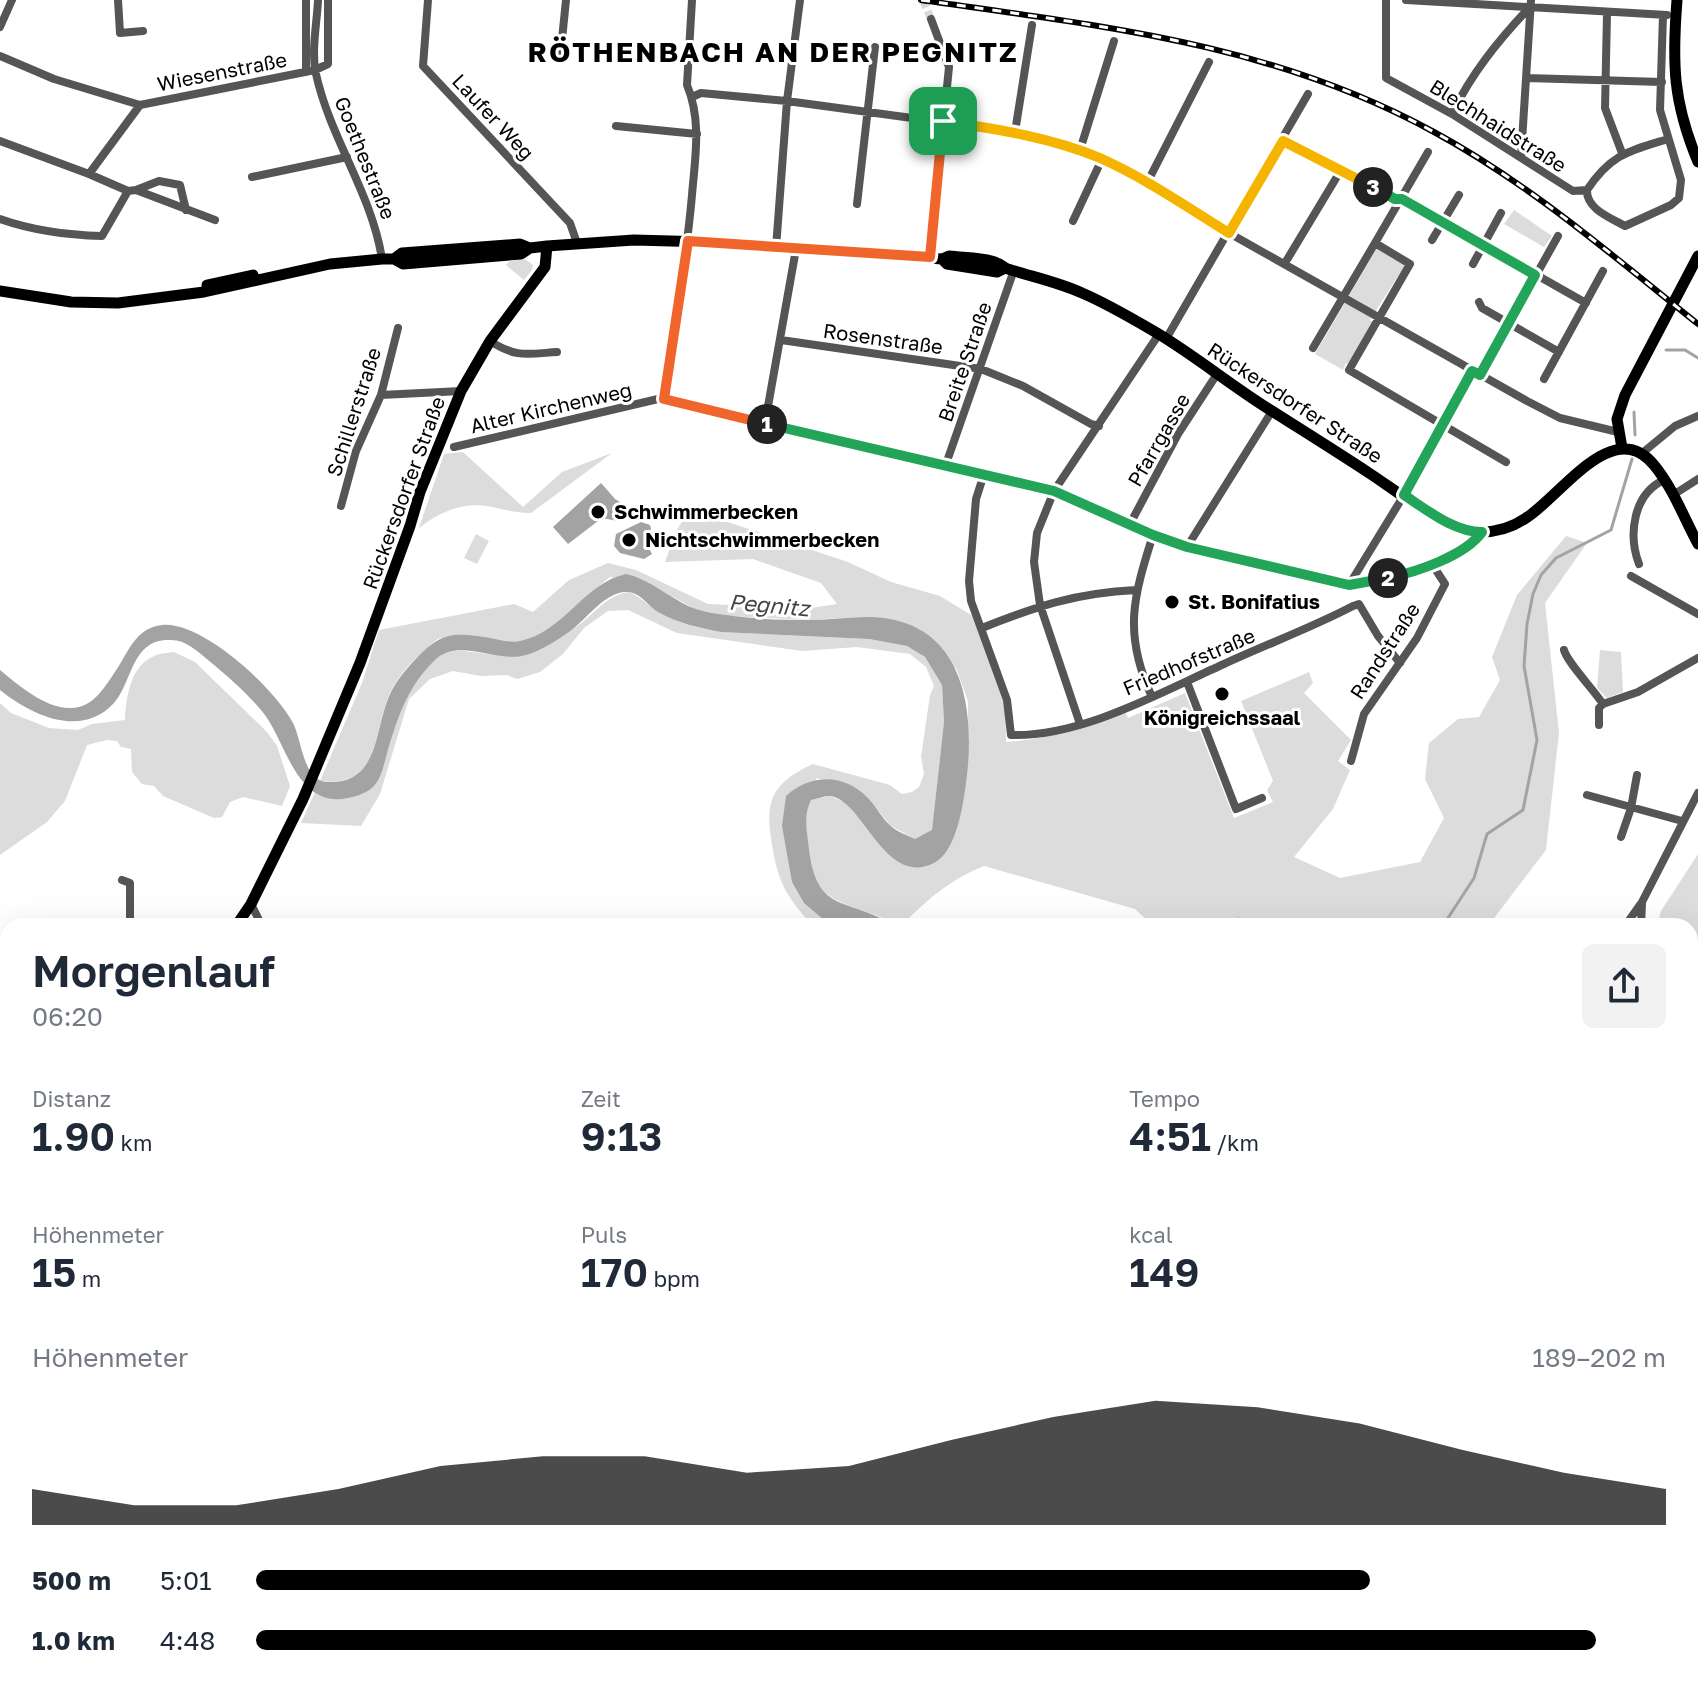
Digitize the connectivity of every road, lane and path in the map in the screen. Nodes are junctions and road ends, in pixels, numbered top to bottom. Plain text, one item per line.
1 (12, 0) edge
2 (118, 0) edge
3 (306, 0) edge
4 (318, 0) edge
5 (328, 0) edge
6 (428, 0) edge
7 (566, 0) edge
8 (692, 0) edge
9 (800, 0) edge
10 (1386, 0) edge
11 (1406, 0) edge
12 (1677, 0) edge
13 (1531, 3) edge
14 (1607, 13) junction
15 (1669, 15) junction
16 (931, 19) tunnel mouth
17 (1032, 25) dead end
18 (0, 27) edge
19 (143, 31) dead end
20 (1114, 41) dead end
21 (875, 47) dead end
22 (0, 56) edge
23 (560, 59) dead end
24 (1209, 62) dead end
25 (310, 71) junction
26 (1527, 78) junction
27 (1605, 81) junction
28 (1662, 82) junction
29 (1308, 94) dead end
30 (692, 97) junction
31 (787, 101) junction
32 (140, 105) junction
33 (867, 112) junction
34 (1452, 114) junction
35 (943, 121) junction
36 (616, 126) dead end
37 (1015, 132) junction
38 (697, 134) junction
39 (1668, 139) junction
40 (0, 141) edge
41 (1283, 141) junction
42 (1080, 150) junction
43 (1428, 152) dead end
44 (1622, 153) junction
45 (347, 157) junction
46 (1521, 157) junction
47 (1102, 159) junction
48 (1698, 162) edge
49 (1341, 170) junction
50 (89, 174) junction
51 (252, 177) dead end
52 (1147, 183) junction
53 (1587, 190) junction
54 (132, 191) junction
55 (1459, 195) dead end
56 (1402, 199) junction
57 (857, 204) dead end
58 (186, 210) junction
59 (1501, 213) dead end
60 (0, 219) edge
61 (215, 220) dead end
62 (1073, 221) dead end
63 (1443, 223) junction
64 (1229, 233) junction
65 (1558, 236) dead end
66 (1432, 240) dead end
67 (688, 241) junction
68 (577, 243) junction
69 (1375, 243) junction
70 (547, 246) junction
71 (1484, 246) junction
72 (776, 248) junction
73 (796, 249) junction
74 (936, 258) junction
75 (388, 259) junction
76 (1697, 262) edge
77 (1285, 263) junction
78 (1473, 264) dead end
79 (1010, 269) junction
80 (1603, 271) dead end
81 (1535, 275) junction
82 (0, 291) edge
83 (1343, 297) junction
84 (1479, 302) dead end
85 (1586, 303) junction
86 (1379, 318) junction
87 (1510, 323) junction
88 (398, 328) dead end
89 (1163, 337) junction
90 (781, 340) junction
91 (490, 341) junction
92 (1313, 348) dead end
93 (557, 352) dead end
94 (1559, 352) junction
95 (981, 369) junction
96 (1476, 373) junction
97 (1217, 374) junction
98 (1544, 379) dead end
99 (461, 391) junction
100 (381, 395) junction
101 (664, 399) junction
102 (1272, 411) junction
103 (1698, 416) edge
104 (765, 423) junction
105 (1442, 425) junction
106 (1099, 426) junction
107 (1618, 432) junction
108 (454, 447) dead end
109 (1625, 449) junction
110 (1641, 454) junction
111 (1506, 462) dead end
112 (946, 464) junction
113 (984, 474) junction
114 (1698, 479) edge
115 (1664, 480) junction
116 (1054, 491) junction
117 (1404, 495) junction
118 (1673, 495) junction
119 (341, 506) dead end
120 (1130, 524) junction
121 (1482, 532) junction
122 (1153, 535) junction
123 (1698, 544) edge
124 (1187, 547) junction
125 (1432, 564) junction
126 (1639, 564) dead end
127 (1631, 576) dead end
128 (1349, 585) junction
129 (1136, 590) junction
130 (1040, 605) junction
131 (1353, 606) junction
132 (1698, 614) edge
133 (982, 628) junction
134 (1564, 650) dead end
135 (1698, 658) edge
136 (1400, 663) junction
137 (1187, 682) junction
138 (1152, 697) junction
139 (1603, 704) junction
140 (1080, 724) junction
141 (1599, 725) dead end
142 (1351, 761) dead end
143 (1637, 775) dead end
144 (1698, 793) edge
145 (1587, 795) dead end
146 (1262, 798) dead end
147 (1631, 808) junction
148 (1682, 821) junction
149 (1621, 837) dead end
150 (122, 880) dead end
151 (1642, 902) junction
152 (251, 904) junction
153 (130, 918) edge
154 (241, 918) edge
155 (258, 918) edge
156 (1631, 918) edge
157 (1641, 918) edge

1 - 18 street
2 - 19 street
3 - 25 street, Goethestraße
4 - 25 street, Goethestraße
5 - 25 street
6 - 68 street, Laufer Weg
7 - 23 street
8 - 30 street
9 - 31 street
10 - 34 street, Blechhaidstraße
11 - 13 street
12 - 15 main road
13 - 14 street
13 - 26 street
13 - 34 street
14 - 15 street
14 - 27 street
15 - 28 street
15 - 48 main road
16 - 35 street
17 - 37 street
20 - 42 street
21 - 33 street
22 - 32 street, Wiesenstraße
24 - 52 street
25 - 32 street, Wiesenstraße
25 - 45 street, Goethestraße
26 - 27 street
26 - 46 street
27 - 28 street
27 - 44 street
28 - 39 street
29 - 41 street
30 - 31 street
30 - 38 street
31 - 33 street
31 - 72 street
32 - 50 street
33 - 35 street
33 - 57 street
34 - 46 street, Blechhaidstraße
35 - 37 street
35 - 74 street
36 - 38 street
37 - 42 street
38 - 67 street
39 - 44 street
39 - 53 street, Blechhaidstraße
40 - 50 street
41 - 49 street
41 - 64 street
42 - 47 street
43 - 56 street
44 - 53 street
45 - 51 street
45 - 75 street, Goethestraße
46 - 53 street, Blechhaidstraße
47 - 52 street
47 - 62 street
49 - 56 street
49 - 77 street
50 - 54 street
52 - 64 street
54 - 58 street
54 - 58 street
54 - 60 street
55 - 63 street
56 - 63 street
56 - 69 street
58 - 61 street
59 - 71 street
63 - 66 street
63 - 71 street
64 - 77 street
64 - 89 street
65 - 81 street
67 - 68 main road, Rückersdorfer Straße
67 - 72 main road, Rückersdorfer Straße
67 - 101 street
68 - 70 main road, Rückersdorfer Straße
69 - 83 street
69 - 86 street
70 - 75 main road
70 - 91 main road, Rückersdorfer Straße
71 - 78 street
71 - 81 street
72 - 73 main road, Rückersdorfer Straße
73 - 74 main road, Rückersdorfer Straße
73 - 90 street
74 - 79 main road, Rückersdorfer Straße
75 - 82 main road
76 - 107 main road
77 - 83 street
79 - 89 main road, Rückersdorfer Straße
79 - 95 street, Breite Straße
80 - 85 street
81 - 85 street
81 - 87 street
83 - 86 street
83 - 92 street
84 - 87 street
85 - 94 street
86 - 96 street
86 - 105 street
87 - 94 street
87 - 96 street
88 - 100 street, Schillerstraße
89 - 97 main road, Rückersdorfer Straße
89 - 106 street
90 - 95 street, Rosenstraße
90 - 104 street
91 - 93 street
91 - 99 main road, Rückersdorfer Straße
94 - 98 street
95 - 106 street, Rosenstraße
95 - 112 street, Breite Straße
96 - 105 street
96 - 107 street
97 - 102 main road, Rückersdorfer Straße
97 - 120 street, Pfarrgasse
99 - 100 street
99 - 152 main road, Rückersdorfer Straße
100 - 119 street, Schillerstraße
101 - 104 street, Alter Kirchenweg
101 - 108 street, Alter Kirchenweg
102 - 117 main road, Rückersdorfer Straße
102 - 124 street
103 - 110 street
104 - 112 street, Alter Kirchenweg
105 - 111 street
105 - 117 street
106 - 116 street
107 - 109 main road
109 - 110 main road
109 - 121 main road
110 - 115 main road
112 - 113 street, Alter Kirchenweg
113 - 116 street, Alter Kirchenweg
113 - 133 street
114 - 118 street
115 - 118 main road
115 - 126 street
116 - 120 street, Alter Kirchenweg
116 - 130 street
117 - 121 main road, Rückersdorfer Straße
117 - 128 street
118 - 123 main road
120 - 122 street, Alter Kirchenweg
121 - 125 street
122 - 124 street, Alter Kirchenweg
122 - 129 street
124 - 128 street, Alter Kirchenweg
125 - 128 street
125 - 136 street, Randstraße
127 - 132 street
128 - 131 street
129 - 130 street
129 - 138 street
130 - 133 street
130 - 140 street
131 - 136 street
131 - 137 street, Friedhofstraße
133 - 140 street, Friedhofstraße
134 - 139 street
135 - 139 street
136 - 142 street, Randstraße
137 - 138 street, Friedhofstraße
137 - 146 street
138 - 140 street, Friedhofstraße
139 - 141 street
143 - 147 street
144 - 148 street
145 - 147 street
147 - 148 street
147 - 149 street
148 - 151 street
150 - 153 street
151 - 156 street
151 - 157 street
152 - 154 main road, Rückersdorfer Straße
152 - 155 street

